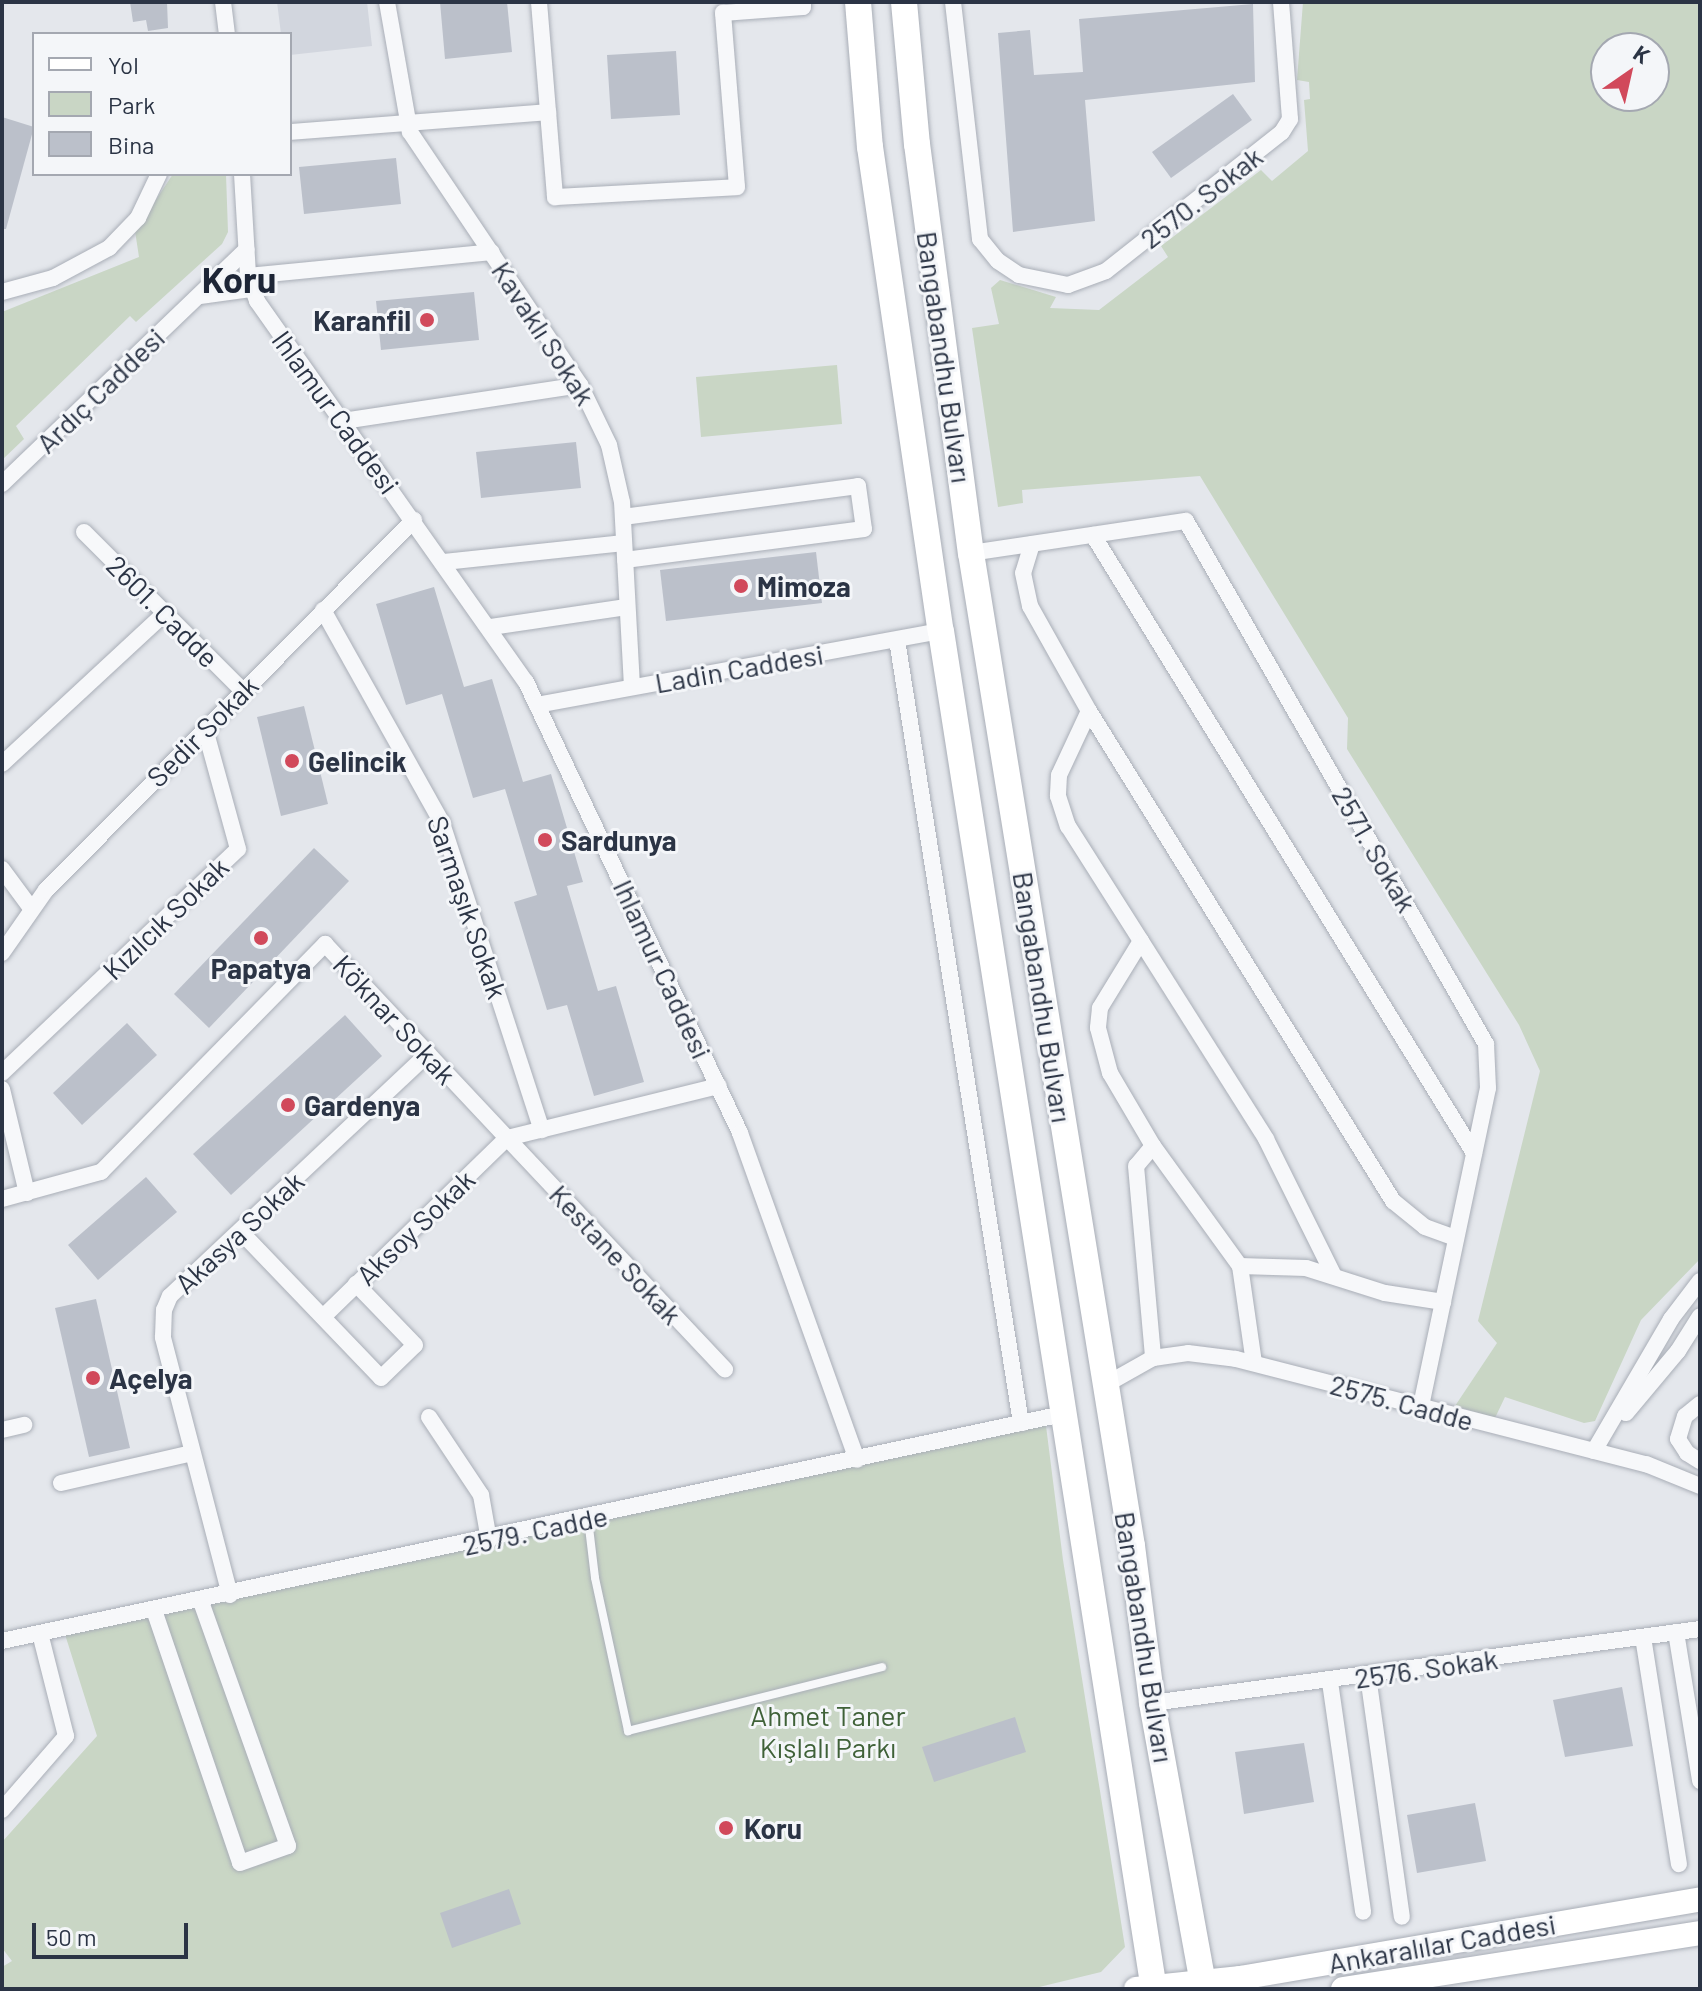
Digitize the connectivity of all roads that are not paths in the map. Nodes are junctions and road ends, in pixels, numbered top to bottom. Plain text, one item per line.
1 (223, 2) edge
2 (387, 2) edge
3 (539, 2) edge
4 (803, 2) edge
5 (858, 2) edge
6 (904, 2) edge
7 (953, 2) edge
8 (1281, 2) edge
9 (227, 32) edge
10 (548, 112) junction
11 (407, 124) junction
12 (292, 132) edge
13 (158, 176) edge
14 (242, 176) edge
15 (247, 249) junction
16 (492, 252) junction
17 (250, 282) junction
18 (2, 292) edge
19 (198, 296) junction
20 (580, 385) junction
21 (343, 421) junction
22 (2, 484) edge
23 (623, 517) junction
24 (414, 520) junction
25 (84, 532) dead end
26 (1093, 535) junction
27 (624, 543) junction
28 (1032, 544) junction
29 (971, 553) junction
30 (625, 560) junction
31 (444, 562) junction
32 (627, 607) junction
33 (323, 610) junction
34 (165, 613) junction
35 (491, 627) junction
36 (941, 631) junction
37 (897, 640) junction
38 (632, 687) junction
39 (243, 691) junction
40 (537, 705) junction
41 (1089, 711) junction
42 (205, 729) junction
43 (2, 764) edge
44 (2, 869) edge
45 (30, 907) junction
46 (1141, 941) junction
47 (2, 953) edge
48 (428, 1054) junction
49 (2, 1073) edge
50 (719, 1086) junction
51 (2, 1089) edge
52 (542, 1130) junction
53 (507, 1138) junction
54 (1153, 1146) junction
55 (1474, 1153) junction
56 (27, 1193) junction
57 (2, 1199) edge
58 (241, 1232) junction
59 (1456, 1238) junction
60 (1240, 1266) junction
61 (1334, 1276) junction
62 (1700, 1281) edge
63 (356, 1284) junction
64 (1443, 1302) junction
65 (1700, 1316) edge
66 (323, 1317) junction
67 (1153, 1358) junction
68 (1254, 1363) junction
69 (725, 1369) dead end
70 (1105, 1385) junction
71 (1700, 1404) edge
72 (1421, 1407) junction
73 (1067, 1413) junction
74 (429, 1417) dead end
75 (1021, 1423) junction
76 (24, 1425) dead end
77 (2, 1430) edge
78 (1594, 1451) junction
79 (192, 1453) junction
80 (857, 1460) junction
81 (1700, 1461) edge
82 (61, 1483) dead end
83 (1700, 1486) edge
84 (588, 1519) junction
85 (489, 1540) junction
86 (230, 1595) junction
87 (201, 1601) junction
88 (154, 1610) junction
89 (1700, 1629) edge
90 (1676, 1632) junction
91 (40, 1633) junction
92 (1643, 1637) junction
93 (2, 1641) edge
94 (882, 1667) dead end
95 (1368, 1676) junction
96 (1330, 1682) junction
97 (1152, 1703) junction
98 (1700, 1781) edge
99 (2, 1810) edge
100 (1679, 1864) dead end
101 (1700, 1899) edge
102 (1363, 1912) dead end
103 (1402, 1917) dead end
104 (1700, 1933) edge
105 (1204, 1986) edge
106 (1148, 1988) edge
107 (1343, 1989) edge

1 - 9 street
2 - 11 street, Kavaklı Sokak
3 - 10 street
4 - 10 street
5 - 36 main road, Bangabandhu Bulvarı
6 - 29 main road, Bangabandhu Bulvarı
7 - 8 street, 2570. Sokak
10 - 11 street
11 - 12 street
11 - 16 street, Kavaklı Sokak
13 - 18 street
14 - 15 street
15 - 17 street
15 - 19 street, Ardıç Caddesi
16 - 17 street
16 - 20 street, Kavaklı Sokak
17 - 19 street
17 - 21 street, Ihlamur Caddesi
19 - 22 street, Ardıç Caddesi
20 - 21 street
20 - 23 street, Kavaklı Sokak
21 - 24 street, Ihlamur Caddesi
23 - 27 street, Kavaklı Sokak
23 - 30 street
24 - 31 street, Ihlamur Caddesi
24 - 33 street, Sedir Sokak
25 - 34 street, 2601. Cadde
26 - 28 street, 2571. Sokak
26 - 55 street
26 - 55 street, 2571. Sokak
27 - 30 street, Kavaklı Sokak
27 - 31 street
28 - 29 street, 2571. Sokak
28 - 41 street
29 - 70 main road, Bangabandhu Bulvarı
30 - 32 street, Kavaklı Sokak
31 - 35 street, Ihlamur Caddesi
32 - 35 street
32 - 38 street, Kavaklı Sokak
33 - 39 street, Sedir Sokak
33 - 52 street, Sarmaşık Sokak
34 - 39 street, 2601. Cadde
34 - 43 street
35 - 40 street, Ihlamur Caddesi
36 - 37 street, Ladin Caddesi
36 - 73 main road, Bangabandhu Bulvarı
37 - 38 street, Ladin Caddesi
37 - 75 street
38 - 40 street, Ladin Caddesi
39 - 42 street, Sedir Sokak
40 - 50 street, Ihlamur Caddesi
41 - 46 street
41 - 59 street
42 - 45 street, Sedir Sokak
42 - 49 street, Kızılcık Sokak
44 - 45 street
45 - 47 street, Sedir Sokak
46 - 54 street
46 - 61 street
48 - 53 street, Köknar Sokak
48 - 56 street, Köknar Sokak
48 - 58 street, Akasya Sokak
50 - 52 street
50 - 80 street, Ihlamur Caddesi
51 - 56 street
52 - 53 street
53 - 63 street, Aksoy Sokak
53 - 69 street, Kestane Sokak
54 - 60 street
54 - 67 street
55 - 59 street, 2571. Sokak
56 - 57 street, Köknar Sokak
58 - 66 street
58 - 79 street, Akasya Sokak
59 - 64 street, 2571. Sokak
60 - 61 street
60 - 68 street
61 - 64 street
62 - 78 street
63 - 66 street, Aksoy Sokak
63 - 66 street
64 - 72 street, 2571. Sokak
65 - 78 street
67 - 68 street, 2575. Cadde
67 - 70 street, 2575. Cadde
68 - 72 street, 2575. Cadde
70 - 73 main road
70 - 97 main road, Bangabandhu Bulvarı
71 - 81 street
72 - 78 street, 2575. Cadde
73 - 75 street, 2579. Cadde
73 - 106 main road, Bangabandhu Bulvarı
74 - 85 street
75 - 80 street, 2579. Cadde
76 - 77 street
78 - 83 street, 2575. Cadde
79 - 82 street
79 - 86 street, Akasya Sokak
80 - 84 street, 2579. Cadde
84 - 85 street, 2579. Cadde
84 - 94 lane
85 - 86 street, 2579. Cadde
86 - 87 street, 2579. Cadde
87 - 88 street, 2579. Cadde
87 - 88 street
88 - 91 street, 2579. Cadde
89 - 90 street, 2576. Sokak
90 - 92 street, 2576. Sokak
90 - 98 street
91 - 93 street, 2579. Cadde
91 - 99 street
92 - 95 street, 2576. Sokak
92 - 100 street
95 - 96 street, 2576. Sokak
95 - 103 street
96 - 97 street, 2576. Sokak
96 - 102 street
97 - 105 main road, Bangabandhu Bulvarı
101 - 105 main road, Ankaralılar Caddesi
104 - 107 main road, Ankaralılar Caddesi
105 - 106 main road, Ankaralılar Caddesi

